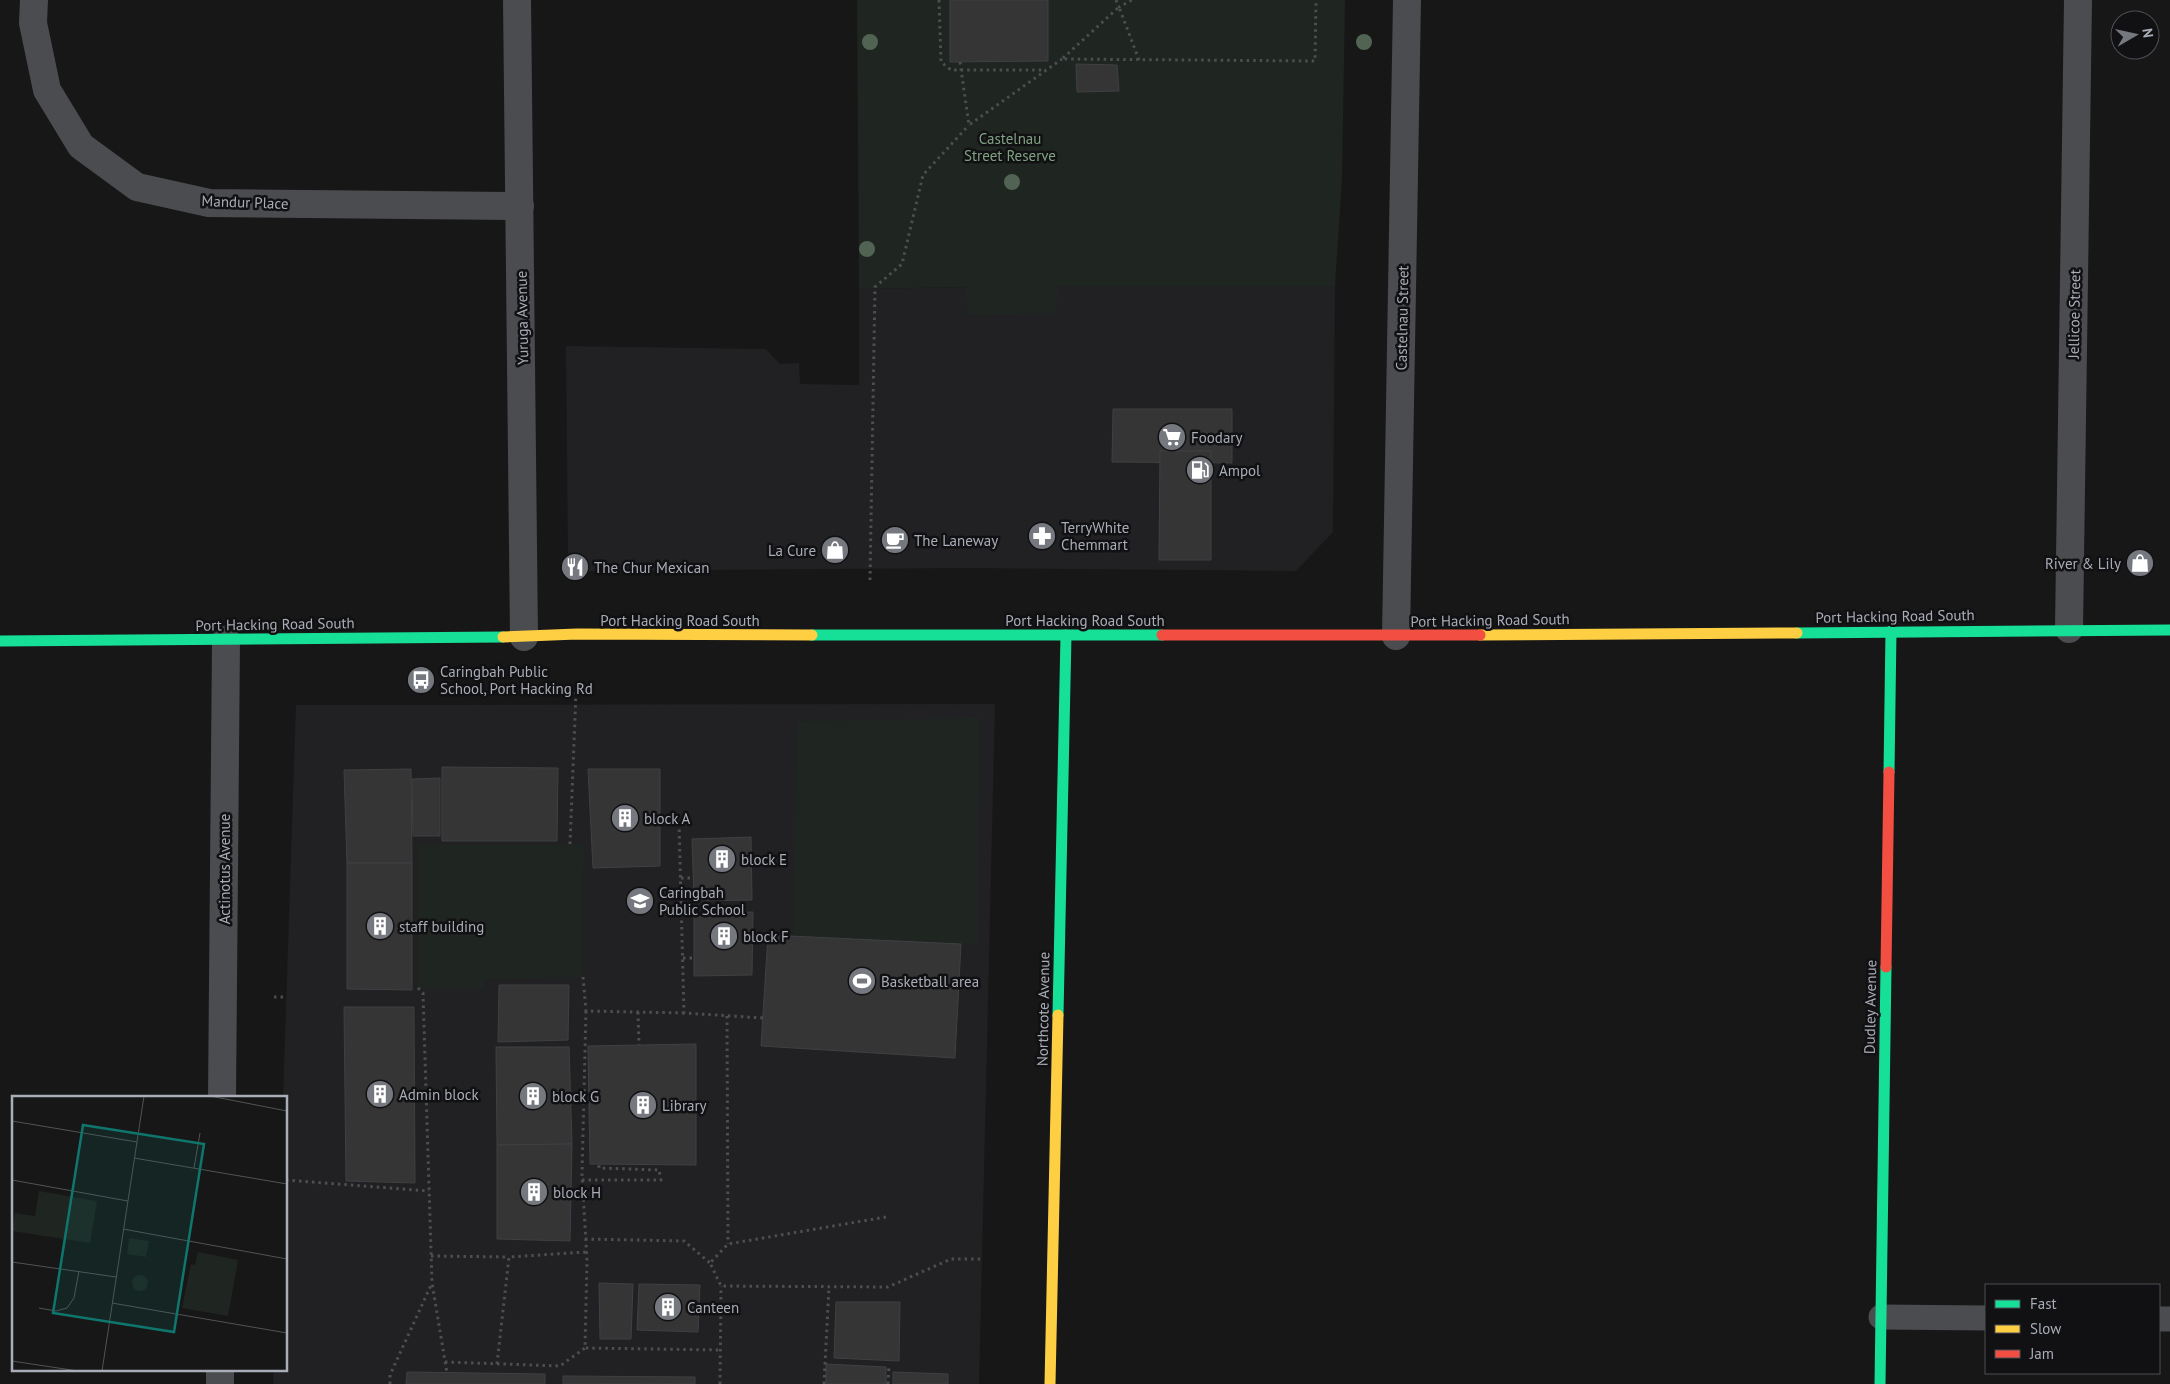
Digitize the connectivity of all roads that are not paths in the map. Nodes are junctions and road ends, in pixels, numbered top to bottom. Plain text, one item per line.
1 (34, 0) edge
2 (517, 0) edge
3 (1407, 0) edge
4 (2078, 0) edge
5 (520, 206) junction
6 (2068, 629) junction
7 (2170, 630) edge
8 (1890, 631) junction
9 (1066, 634) junction
10 (1396, 636) junction
11 (524, 637) junction
12 (226, 640) junction
13 (0, 641) edge
14 (222, 1096) edge
15 (1881, 1317) junction
16 (1985, 1318) edge
17 (1050, 1384) edge
18 (1880, 1384) edge

1 - 5 street, Mandur Place
2 - 5 street, Yuruga Avenue
3 - 10 street, Castelnau Street
4 - 6 street, Jellicoe Street
5 - 11 street, Yuruga Avenue
6 - 7 street, Port Hacking Road South
6 - 8 street, Port Hacking Road South
8 - 10 street, Port Hacking Road South
8 - 15 street, Dudley Avenue
9 - 10 street, Port Hacking Road South
9 - 11 street, Port Hacking Road South
9 - 17 street, Northcote Avenue
11 - 12 street, Port Hacking Road South
12 - 13 street, Port Hacking Road South
12 - 14 street, Actinotus Avenue
15 - 16 lane
15 - 18 street, Dudley Avenue

